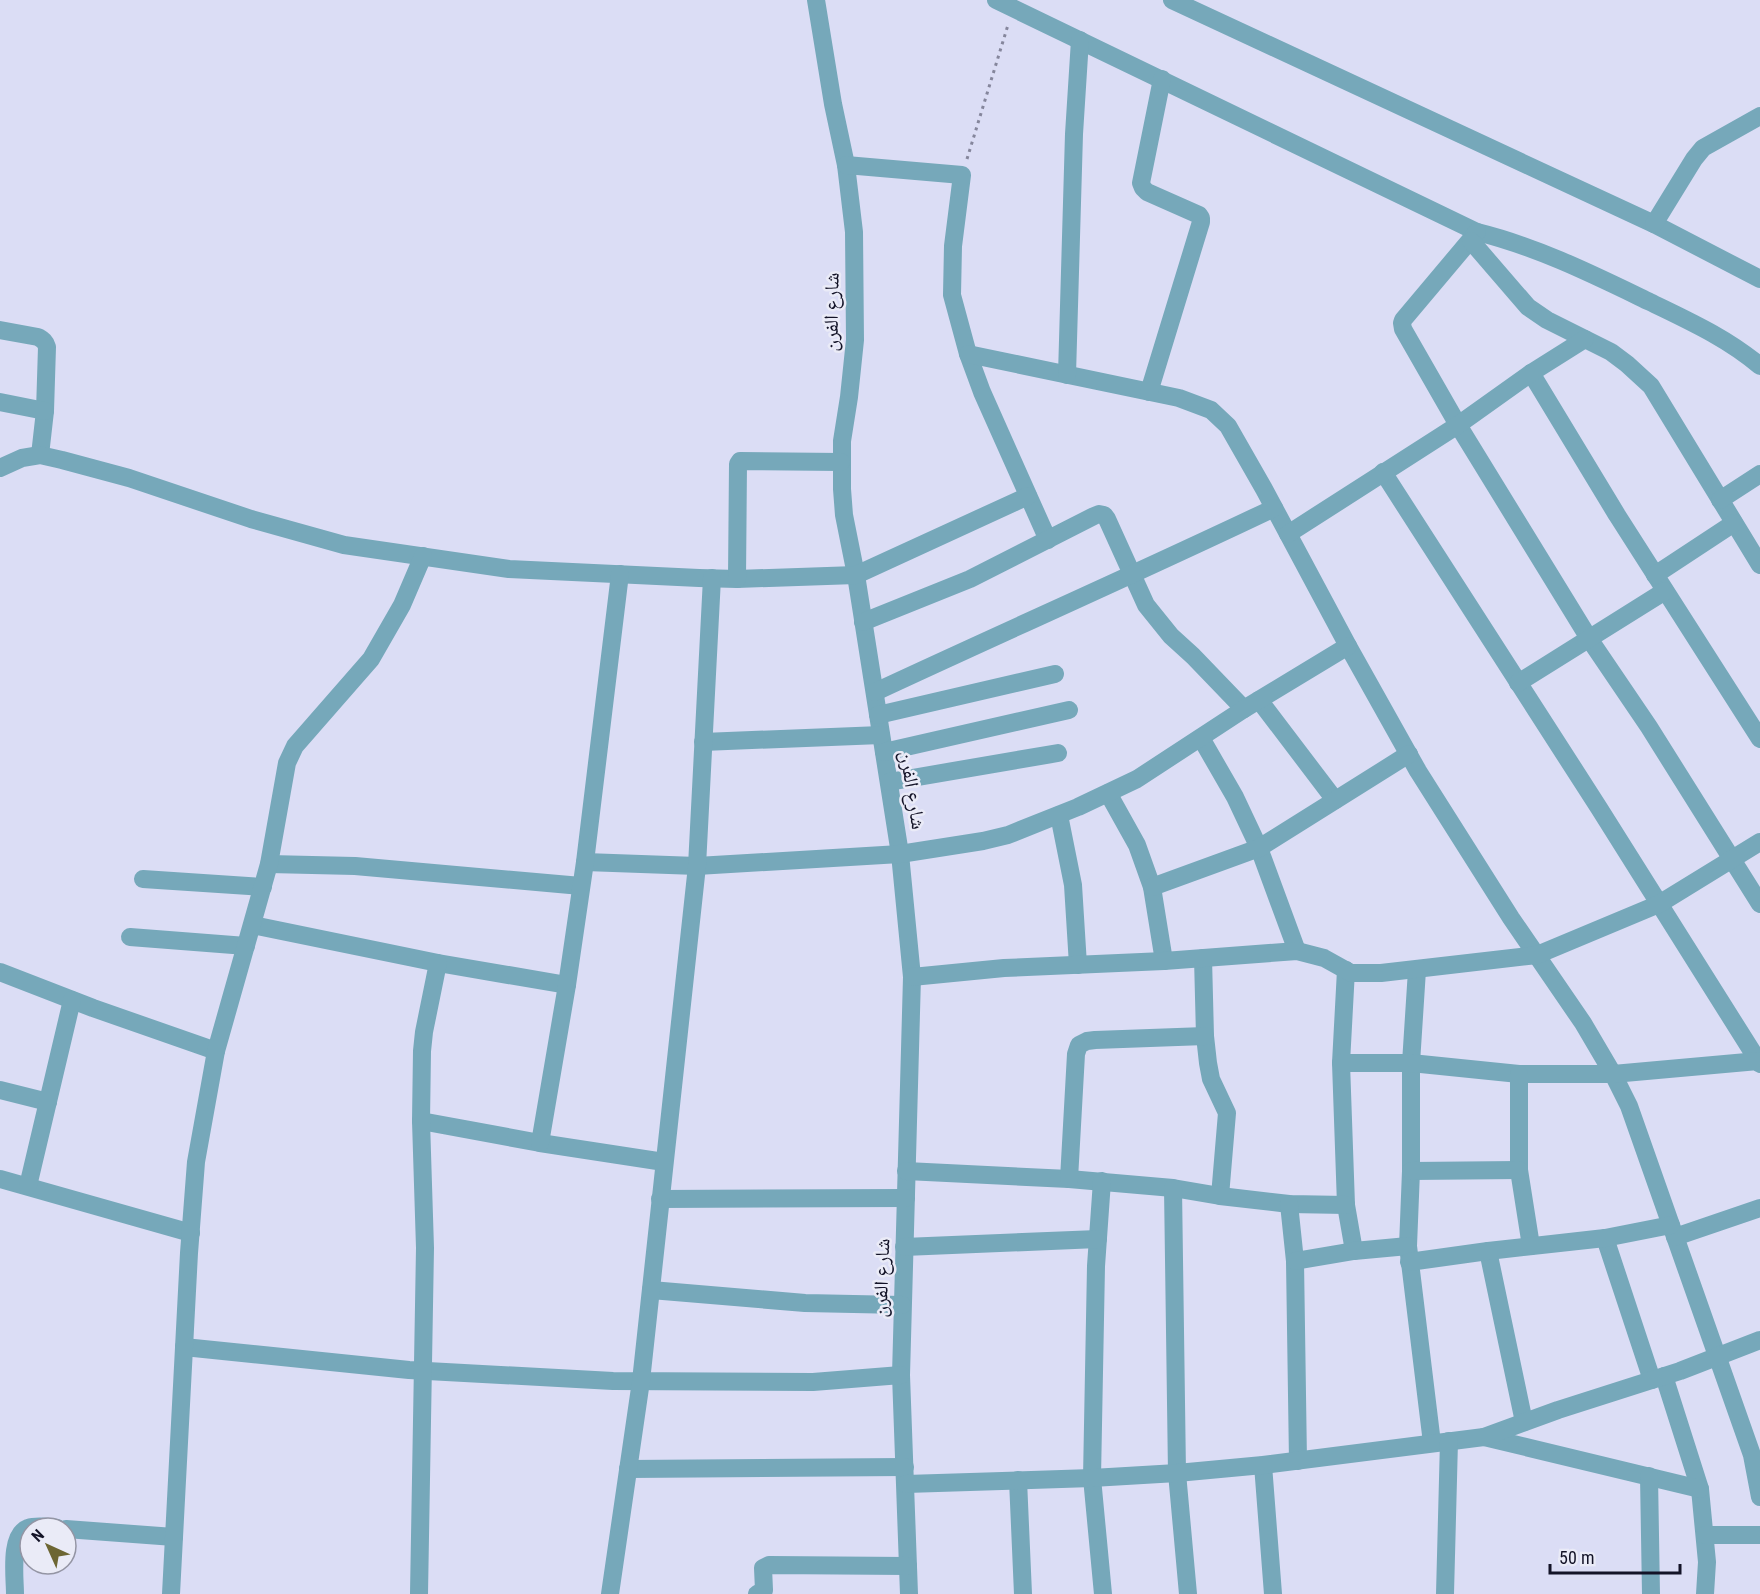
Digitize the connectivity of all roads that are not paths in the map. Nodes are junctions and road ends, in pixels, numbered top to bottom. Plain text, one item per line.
1 (816, 0) edge
2 (996, 0) edge
3 (1172, 0) edge
4 (1080, 40) junction
5 (1162, 79) junction
6 (1760, 116) edge
7 (846, 165) junction
8 (1654, 224) junction
9 (1474, 237) junction
10 (1760, 279) edge
11 (0, 330) edge
12 (1585, 339) junction
13 (968, 354) junction
14 (1760, 366) edge
15 (1531, 373) junction
16 (1066, 375) junction
17 (1149, 392) junction
18 (0, 402) edge
19 (45, 411) junction
20 (1458, 425) junction
21 (40, 455) junction
22 (841, 462) junction
23 (0, 468) edge
24 (1383, 472) junction
25 (1760, 474) edge
26 (1028, 496) junction
27 (1720, 500) junction
28 (1274, 508) junction
29 (1734, 523) junction
30 (1288, 534) junction
31 (1048, 540) junction
32 (423, 556) junction
33 (1760, 565) edge
34 (620, 574) junction
35 (856, 575) junction
36 (1133, 575) junction
37 (1655, 575) junction
38 (712, 578) junction
39 (737, 579) junction
40 (1665, 591) junction
41 (863, 622) junction
42 (1590, 639) junction
43 (1348, 646) junction
44 (1055, 674) dead end
45 (1518, 683) junction
46 (875, 692) junction
47 (1251, 704) junction
48 (1068, 710) dead end
49 (878, 715) junction
50 (1201, 738) junction
51 (1760, 739) edge
52 (703, 742) junction
53 (883, 744) junction
54 (1058, 753) dead end
55 (1409, 754) junction
56 (889, 782) junction
57 (1108, 793) junction
58 (1335, 800) junction
59 (1059, 815) junction
60 (1760, 842) edge
61 (1259, 848) junction
62 (900, 854) junction
63 (1732, 859) junction
64 (585, 862) junction
65 (268, 864) junction
66 (697, 866) junction
67 (143, 879) dead end
68 (581, 886) junction
69 (1152, 886) junction
70 (262, 887) junction
71 (1659, 904) junction
72 (1760, 904) edge
73 (252, 925) junction
74 (130, 937) dead end
75 (246, 946) junction
76 (1297, 951) junction
77 (1537, 955) junction
78 (1203, 958) junction
79 (1164, 961) junction
80 (438, 963) junction
81 (1078, 965) junction
82 (1346, 970) junction
83 (1417, 970) junction
84 (0, 972) edge
85 (912, 977) junction
86 (567, 985) junction
87 (72, 1000) junction
88 (1205, 1036) junction
89 (216, 1051) junction
90 (1759, 1062) edge
91 (1341, 1063) junction
92 (1411, 1064) junction
93 (1519, 1074) junction
94 (1613, 1074) junction
95 (0, 1090) edge
96 (48, 1102) junction
97 (421, 1121) junction
98 (540, 1143) junction
99 (664, 1162) junction
100 (1519, 1170) junction
101 (906, 1171) junction
102 (1411, 1171) junction
103 (0, 1179) edge
104 (1070, 1179) junction
105 (1102, 1182) junction
106 (28, 1186) junction
107 (1173, 1188) junction
108 (1220, 1196) junction
109 (906, 1198) junction
110 (660, 1199) junction
111 (1289, 1204) junction
112 (1347, 1205) junction
113 (1760, 1208) edge
114 (1673, 1231) junction
115 (191, 1233) junction
116 (1605, 1238) junction
117 (1098, 1239) junction
118 (1531, 1246) junction
119 (904, 1247) junction
120 (1354, 1251) junction
121 (1488, 1251) junction
122 (1408, 1254) junction
123 (1295, 1261) junction
124 (651, 1290) junction
125 (902, 1305) junction
126 (1760, 1340) edge
127 (184, 1347) junction
128 (1718, 1356) junction
129 (423, 1370) junction
130 (901, 1375) junction
131 (1658, 1378) junction
132 (641, 1381) junction
133 (1524, 1422) junction
134 (1484, 1437) junction
135 (1441, 1442) junction
136 (1298, 1461) junction
137 (1263, 1465) junction
138 (628, 1469) junction
139 (1177, 1473) junction
140 (906, 1475) junction
141 (1649, 1476) junction
142 (1092, 1478) junction
143 (1018, 1480) junction
144 (1700, 1489) junction
145 (1760, 1497) edge
146 (78, 1530) edge
147 (1760, 1535) edge
148 (1705, 1536) junction
149 (174, 1537) junction
150 (18, 1538) edge
151 (908, 1566) junction
152 (15, 1594) edge
153 (171, 1594) edge
154 (419, 1594) edge
155 (610, 1594) edge
156 (757, 1594) edge
157 (909, 1594) edge
158 (1023, 1594) edge
159 (1103, 1594) edge
160 (1188, 1594) edge
161 (1273, 1594) edge
162 (1445, 1594) edge
163 (1651, 1594) edge
164 (1705, 1594) edge

1 - 7 street, شارع الفرن
2 - 4 street
3 - 8 street
4 - 5 street
4 - 16 street
5 - 9 street
5 - 17 street
6 - 8 street
7 - 13 street
7 - 22 street, شارع الفرن
8 - 10 street
9 - 12 street
9 - 14 street
9 - 20 street
11 - 19 street
12 - 15 street
12 - 27 street
13 - 16 street
13 - 26 street
15 - 20 street
15 - 37 street
16 - 17 street
17 - 28 street
18 - 19 street
19 - 21 street
20 - 24 street
20 - 42 street
21 - 23 street
21 - 32 street
22 - 35 street, شارع الفرن
22 - 39 street
24 - 30 street
24 - 45 street
25 - 27 street
26 - 31 street
26 - 35 street
27 - 29 street
28 - 30 street
28 - 36 street
29 - 33 street
29 - 37 street
30 - 43 street
31 - 36 street
31 - 41 street
32 - 34 street
32 - 65 street
34 - 38 street
34 - 64 street
35 - 39 street
35 - 41 street, شارع الفرن
36 - 46 street
36 - 47 street
37 - 40 street
38 - 39 street
38 - 52 street
40 - 42 street
40 - 51 street
41 - 46 street, شارع الفرن
42 - 45 street
42 - 63 street
43 - 47 street
43 - 55 street
44 - 49 street
45 - 71 street
46 - 49 street, شارع الفرن
47 - 50 street
47 - 58 street
48 - 53 street
49 - 53 street, شارع الفرن
50 - 57 street
50 - 61 street
52 - 53 street
52 - 66 street
53 - 56 street, شارع الفرن
54 - 56 street
55 - 58 street
55 - 77 street
56 - 62 street, شارع الفرن
57 - 59 street
57 - 69 street
58 - 61 street
59 - 62 street
59 - 81 street
60 - 63 street
61 - 69 street
61 - 76 street
62 - 66 street
62 - 85 street, شارع الفرن
63 - 71 street
63 - 72 street
64 - 66 street
64 - 68 street
65 - 68 street
65 - 70 street
66 - 99 street
67 - 70 street
68 - 86 street
69 - 79 street
70 - 73 street
71 - 77 street
71 - 90 street
73 - 75 street
73 - 80 street
74 - 75 street
75 - 89 street
76 - 78 street
76 - 82 street
77 - 83 street
77 - 94 street
78 - 79 street
78 - 88 street
79 - 81 street
80 - 86 street
80 - 97 street
81 - 85 street
82 - 83 street
82 - 91 street
83 - 92 street
84 - 87 street
85 - 101 street, شارع الفرن
86 - 98 street
87 - 89 street
87 - 96 street
88 - 104 street
88 - 108 street
89 - 115 street
90 - 94 street
91 - 92 street
91 - 112 street
92 - 93 street
92 - 102 street
93 - 94 street
93 - 100 street
94 - 114 street
95 - 96 street
96 - 106 street
97 - 98 street
97 - 129 street
98 - 99 street
99 - 110 street
100 - 102 street
100 - 118 street
101 - 104 street
101 - 109 street, شارع الفرن
102 - 122 street
103 - 106 street
104 - 105 street
105 - 107 street
105 - 117 street
106 - 115 street
107 - 108 street
107 - 139 street
108 - 111 street
109 - 110 street
109 - 119 street, شارع الفرن
110 - 124 street
111 - 112 street
111 - 123 street
112 - 120 street
113 - 114 street
114 - 116 street
114 - 128 street
115 - 127 street
116 - 118 street
116 - 131 street
117 - 119 street
117 - 142 street
118 - 121 street
119 - 125 street, شارع الفرن
120 - 122 street
120 - 123 street
121 - 122 street
121 - 133 street
122 - 135 street
123 - 136 street
124 - 125 street
124 - 132 street
125 - 130 street, شارع الفرن
126 - 128 street
127 - 129 street
127 - 149 street
128 - 131 street
128 - 145 street
129 - 132 street
129 - 154 street
130 - 132 street
130 - 140 street, شارع الفرن
131 - 133 street
131 - 144 street
132 - 138 street
133 - 134 street
134 - 135 street
134 - 141 street
135 - 136 street
135 - 162 street
136 - 137 street
137 - 139 street
137 - 161 street
138 - 140 street
138 - 155 street
139 - 142 street
139 - 160 street
140 - 143 street
140 - 151 street, شارع الفرن
141 - 144 street
141 - 163 street
142 - 143 street
142 - 159 street
143 - 158 street
144 - 148 street
146 - 149 street
147 - 148 street
148 - 164 street
149 - 153 street
150 - 152 street
151 - 156 street
151 - 157 street, شارع الفرن

